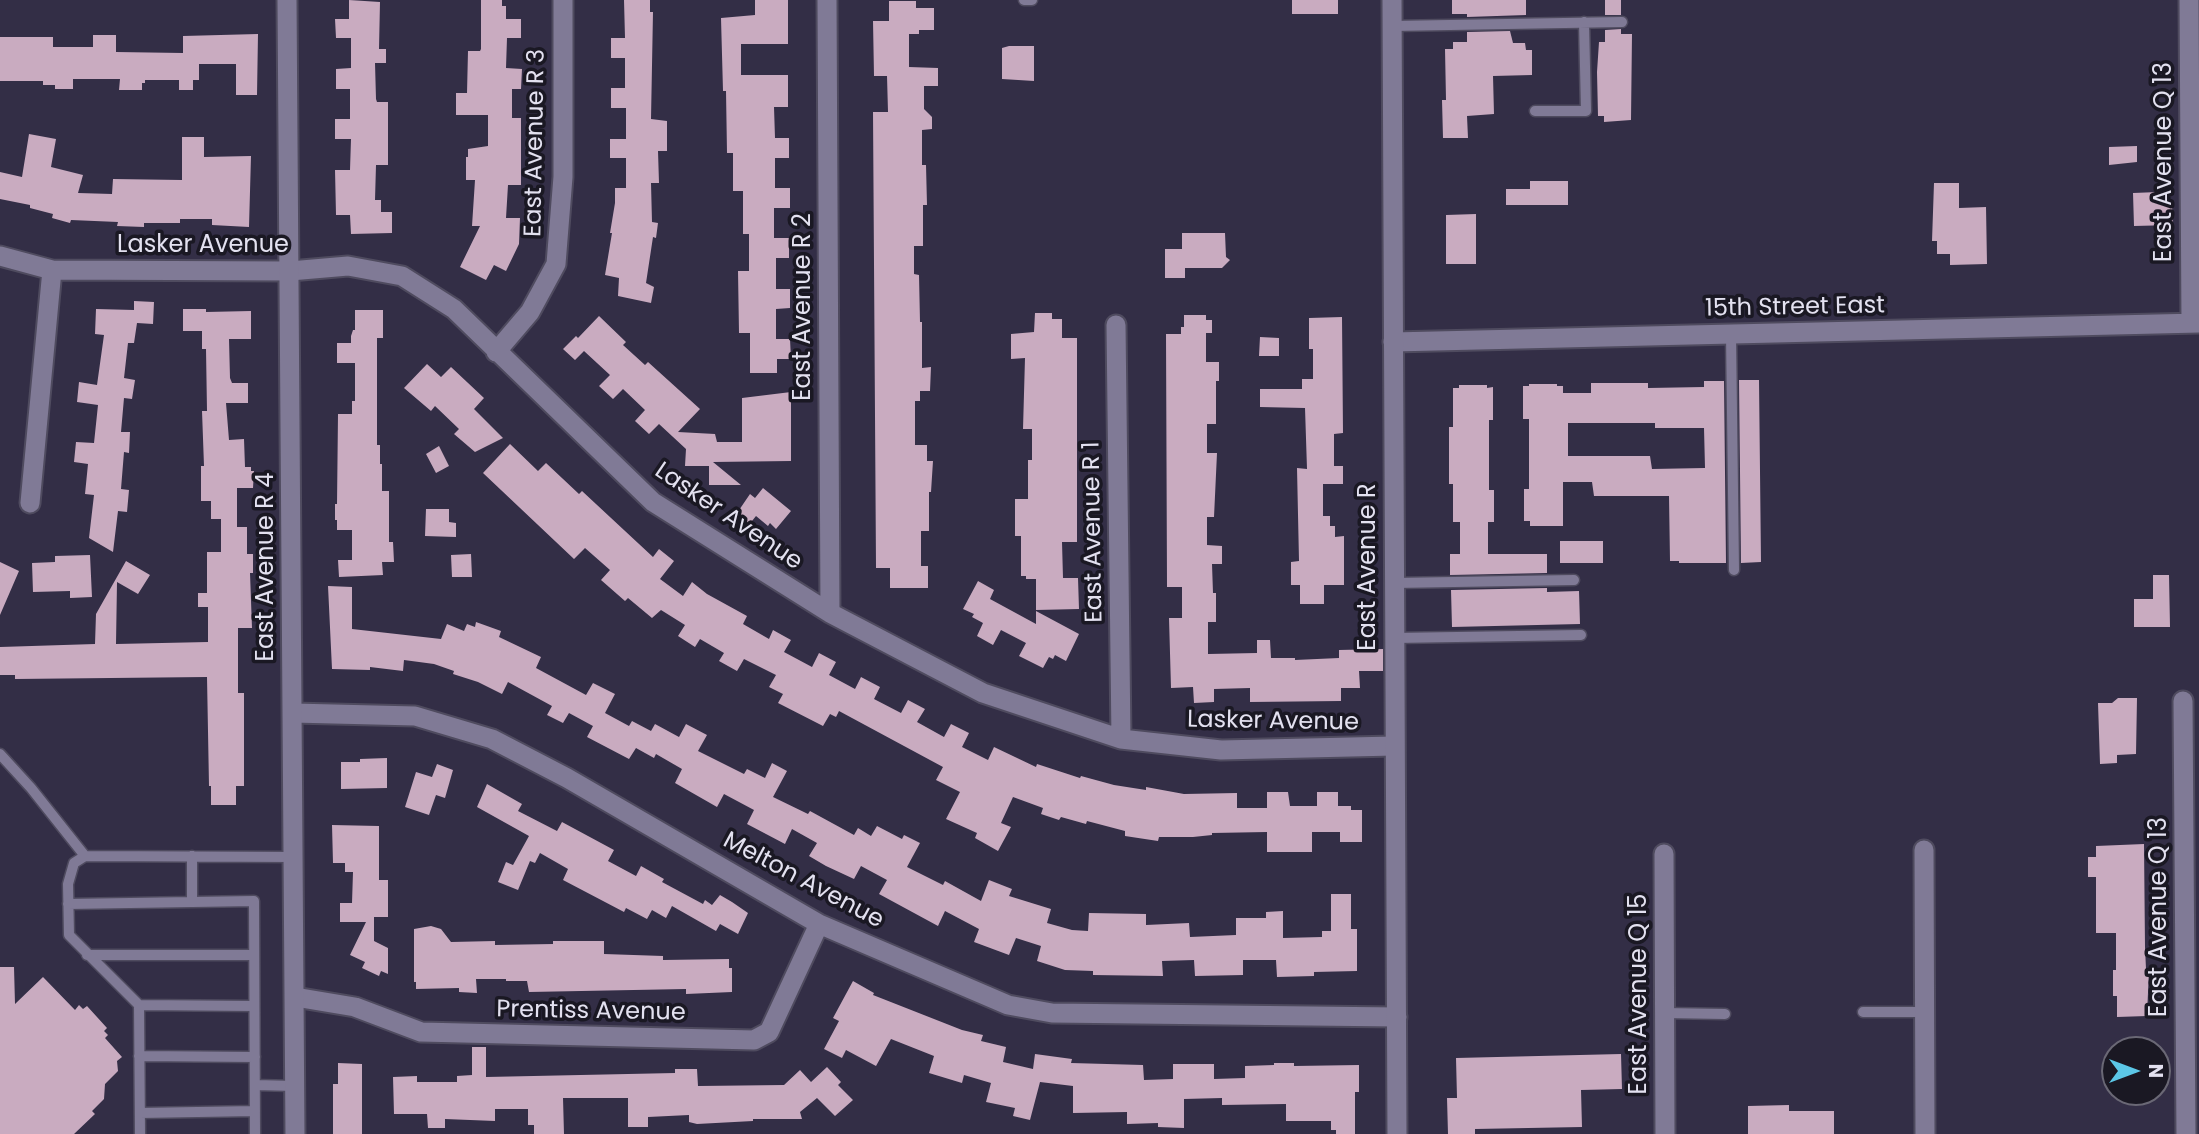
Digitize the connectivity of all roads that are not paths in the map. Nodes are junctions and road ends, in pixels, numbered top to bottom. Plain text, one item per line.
1 (287, 0) edge
2 (563, 0) edge
3 (827, 0) edge
4 (1024, 0) edge
5 (1032, 0) edge
6 (1392, 0) edge
7 (2189, 0) edge
8 (1584, 22) junction
9 (1622, 22) dead end
10 (1392, 26) junction
11 (1535, 111) dead end
12 (0, 256) edge
13 (52, 271) junction
14 (290, 271) junction
15 (2195, 323) edge
16 (1115, 325) dead end
17 (1731, 334) junction
18 (1393, 342) junction
19 (496, 352) junction
20 (30, 503) dead end
21 (1734, 570) dead end
22 (1574, 580) dead end
23 (1394, 583) junction
24 (830, 613) junction
25 (1581, 635) dead end
26 (1394, 638) junction
27 (2183, 701) dead end
28 (293, 713) junction
29 (1121, 739) junction
30 (1394, 746) junction
31 (0, 754) edge
32 (1924, 850) dead end
33 (1664, 854) dead end
34 (85, 856) junction
35 (192, 856) junction
36 (294, 857) junction
37 (192, 902) junction
38 (68, 904) junction
39 (820, 923) junction
40 (87, 955) junction
41 (254, 955) junction
42 (295, 997) junction
43 (139, 1005) junction
44 (254, 1006) junction
45 (1863, 1012) dead end
46 (1925, 1012) junction
47 (1664, 1013) junction
48 (1725, 1014) dead end
49 (1397, 1017) junction
50 (139, 1056) junction
51 (255, 1057) junction
52 (2192, 1064) edge
53 (255, 1085) junction
54 (295, 1086) junction
55 (255, 1111) junction
56 (140, 1113) junction
57 (140, 1134) edge
58 (255, 1134) edge
59 (295, 1134) edge
60 (1397, 1134) edge
61 (1665, 1134) edge
62 (1925, 1134) edge
63 (2186, 1134) edge

1 - 14 street, East Avenue R 4
2 - 19 street, East Avenue R 3
3 - 24 street, East Avenue R 2
4 - 5 lane
6 - 10 street, East Avenue R
7 - 15 street, East Avenue Q 13
8 - 9 lane
8 - 10 lane
8 - 11 lane
10 - 18 street, East Avenue R
12 - 13 street, Lasker Avenue
13 - 14 street, Lasker Avenue
13 - 20 street
14 - 19 street, Lasker Avenue
14 - 28 street, East Avenue R 4
15 - 17 street, 15th Street East
16 - 29 street, East Avenue R 1
17 - 18 street, 15th Street East
17 - 21 lane
18 - 23 street, East Avenue R
19 - 24 street, Lasker Avenue
22 - 23 lane
23 - 26 street, East Avenue R
24 - 29 street, Lasker Avenue
25 - 26 lane
26 - 30 street, East Avenue R
27 - 52 street, East Avenue Q 13
28 - 36 street, East Avenue R 4
28 - 39 street, Melton Avenue
29 - 30 street, Lasker Avenue
30 - 49 street, East Avenue R
31 - 34 lane
32 - 46 street
33 - 47 street, East Avenue Q 15
34 - 35 lane
34 - 38 lane
35 - 36 lane
35 - 37 lane
36 - 42 street, East Avenue R 4
37 - 38 lane
37 - 41 lane
38 - 40 lane
39 - 42 street, Prentiss Avenue
39 - 49 street, Melton Avenue
40 - 41 lane
40 - 43 lane
41 - 44 lane
42 - 54 street, East Avenue R 4
43 - 44 lane
43 - 50 lane
44 - 51 lane
45 - 46 lane
46 - 62 street
47 - 48 lane
47 - 61 street, East Avenue Q 15
49 - 60 street, East Avenue R
50 - 51 lane
50 - 56 lane
51 - 53 lane
52 - 63 street, East Avenue Q 13
53 - 54 lane
53 - 55 lane
54 - 59 street, East Avenue R 4
55 - 56 lane
55 - 58 lane
56 - 57 lane

